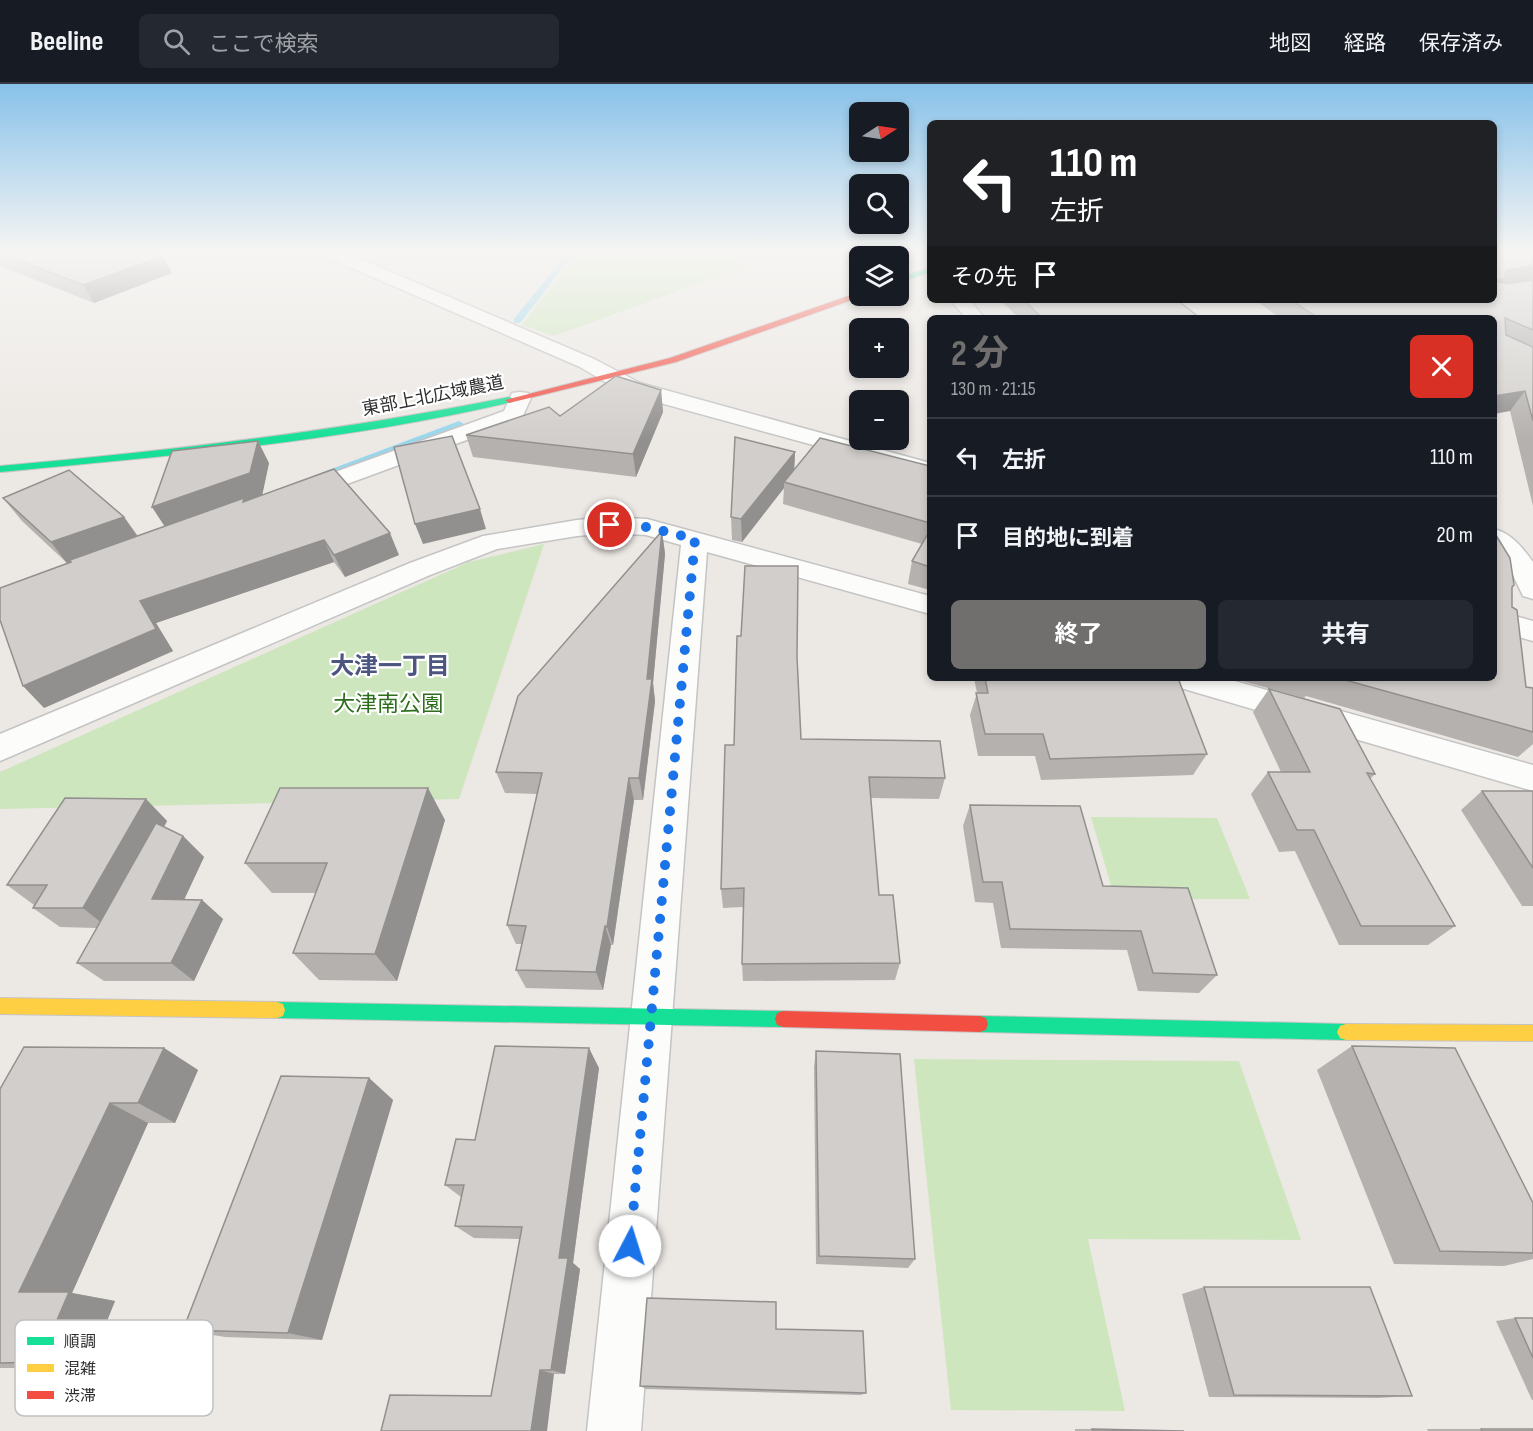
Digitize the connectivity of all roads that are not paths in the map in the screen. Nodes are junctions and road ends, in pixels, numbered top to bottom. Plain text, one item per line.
1 (473, 314) edge
2 (809, 314) edge
3 (612, 377) junction
4 (520, 398) junction
5 (0, 469) edge
6 (927, 469) edge
7 (279, 501) edge
8 (695, 539) junction
9 (1497, 539) edge
10 (1533, 590) edge
11 (927, 604) edge
12 (1497, 621) edge
13 (1533, 631) edge
14 (1195, 681) edge
15 (0, 748) edge
16 (1533, 778) edge
17 (0, 1006) edge
18 (651, 1015) junction
19 (1533, 1033) edge
20 (614, 1431) edge

1 - 3 street
2 - 3 street, 東部上北広域農道
3 - 4 street, 東部上北広域農道
3 - 6 street
4 - 5 street, 東部上北広域農道
4 - 7 street
8 - 11 street
8 - 15 street
8 - 18 street
9 - 10 street
12 - 13 street
14 - 16 street
17 - 18 street
18 - 19 street
18 - 20 street

